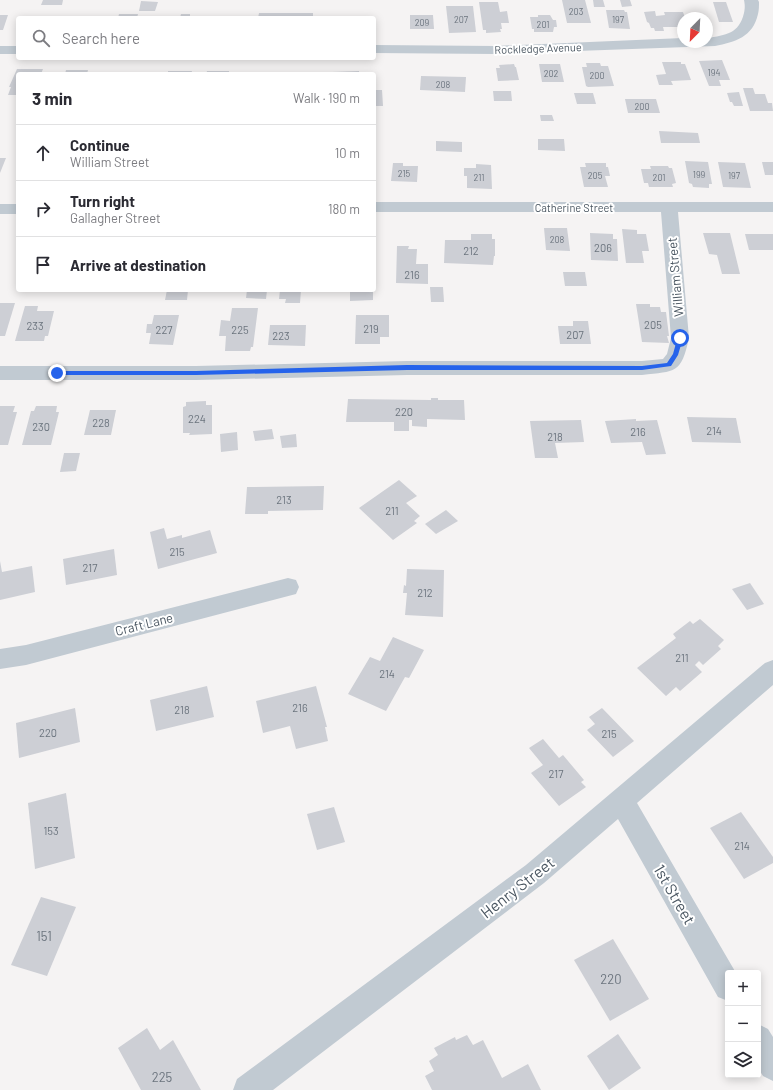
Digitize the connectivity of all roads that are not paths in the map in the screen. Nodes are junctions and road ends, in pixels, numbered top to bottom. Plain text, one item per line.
1 (751, 0) edge
2 (713, 41) edge
3 (677, 43) edge
4 (376, 49) edge
5 (0, 50) edge
6 (16, 50) edge
7 (376, 207) edge
8 (670, 207) junction
9 (773, 207) edge
10 (0, 209) edge
11 (16, 209) edge
12 (0, 373) edge
13 (288, 587) dead end
14 (0, 659) edge
15 (773, 670) edge
16 (622, 801) junction
17 (725, 982) edge
18 (760, 1042) edge
19 (773, 1066) edge
20 (248, 1090) edge

1 - 2 street
3 - 4 street, Rockledge Avenue
5 - 6 street
7 - 8 street, Catherine Street
8 - 9 street, Catherine Street
8 - 12 street, William Street
10 - 11 street
13 - 14 street, Craft Lane
15 - 16 street, Henry Street
16 - 17 street, 1st Street
16 - 20 street, Henry Street
18 - 19 street

